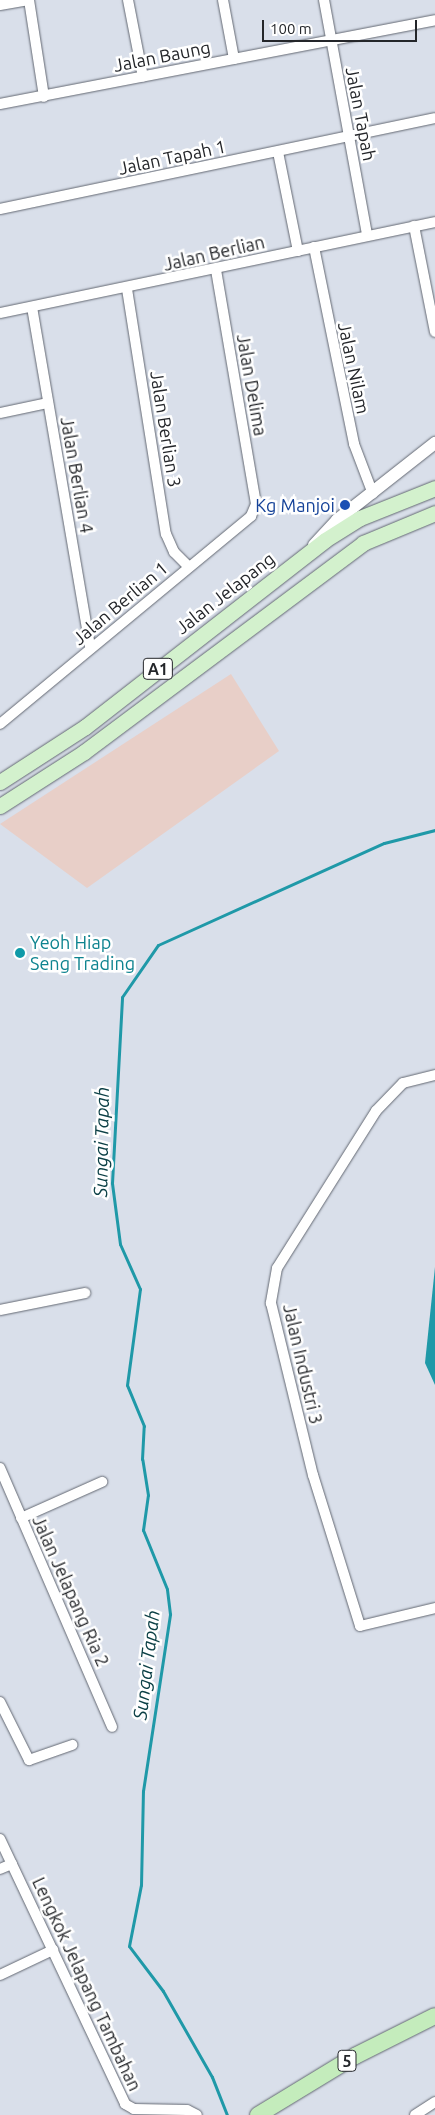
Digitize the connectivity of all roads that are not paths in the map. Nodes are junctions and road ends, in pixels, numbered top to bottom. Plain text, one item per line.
1 (29, 0) edge
2 (128, 0) edge
3 (224, 0) edge
4 (324, 0) edge
5 (0, 4) edge
6 (435, 20) edge
7 (330, 39) junction
8 (234, 59) junction
9 (143, 77) junction
10 (44, 96) junction
11 (0, 104) edge
12 (435, 118) edge
13 (350, 137) junction
14 (278, 152) junction
15 (0, 209) edge
16 (435, 222) edge
17 (414, 226) junction
18 (367, 235) junction
19 (314, 247) junction
20 (298, 250) junction
21 (216, 271) junction
22 (127, 288) junction
23 (32, 307) junction
24 (0, 313) edge
25 (435, 332) edge
26 (48, 403) junction
27 (0, 413) edge
28 (435, 443) edge
29 (435, 488) edge
30 (373, 494) junction
31 (256, 504) joint
32 (395, 504) junction
33 (435, 513) edge
34 (363, 543) junction
35 (312, 549) junction
36 (189, 567) junction
37 (90, 648) junction
38 (0, 724) edge
39 (0, 782) edge
40 (0, 806) edge
41 (435, 1075) edge
42 (85, 1293) dead end
43 (0, 1310) edge
44 (0, 1468) edge
45 (102, 1482) dead end
46 (21, 1518) junction
47 (435, 1608) edge
48 (0, 1702) edge
49 (112, 1727) dead end
50 (72, 1745) dead end
51 (0, 1839) edge
52 (12, 1864) junction
53 (0, 1869) edge
54 (53, 1950) junction
55 (0, 1975) edge
56 (435, 2016) edge
57 (435, 2102) edge
58 (260, 2114) edge
59 (197, 2115) edge
60 (415, 2115) edge

1 - 5 street
1 - 10 street
2 - 9 street
3 - 8 street
4 - 7 street, Jalan Tapah
6 - 7 street, Jalan Baung
7 - 8 street, Jalan Baung
7 - 13 street, Jalan Tapah
8 - 9 street, Jalan Baung
9 - 10 street, Jalan Baung
10 - 11 street, Jalan Baung
12 - 13 street, Jalan Tapah 1
13 - 14 street, Jalan Tapah 1
13 - 18 street, Jalan Tapah
14 - 15 street, Jalan Tapah 1
14 - 20 street
16 - 17 street, Jalan Berlian
17 - 18 street, Jalan Berlian
17 - 25 street
18 - 19 street, Jalan Berlian
19 - 20 street, Jalan Berlian
19 - 30 street, Jalan Nilam
20 - 21 street, Jalan Berlian
21 - 22 street, Jalan Berlian
21 - 31 street, Jalan Delima
22 - 23 street, Jalan Berlian
22 - 36 street, Jalan Berlian 3
23 - 24 street, Jalan Berlian
23 - 26 street, Jalan Berlian 4
26 - 27 street
26 - 37 street, Jalan Berlian 4
28 - 30 street
29 - 32 main road, Jalan Jelapang / A1
30 - 35 street
31 - 36 street, Jalan Berlian 1
32 - 34 main road
32 - 35 main road, Jalan Jelapang / A1
33 - 34 main road, A1
34 - 35 main road
34 - 40 main road, A1
35 - 39 main road, Jalan Jelapang / A1
36 - 37 street, Jalan Berlian 1
37 - 38 street, Jalan Berlian 1
41 - 47 street, Jalan Industri 3
42 - 43 street
44 - 46 street, Jalan Jelapang Ria 2
45 - 46 street
46 - 49 street, Jalan Jelapang Ria 2
48 - 50 street
51 - 52 street, Lengkok Jelapang Tambahan
52 - 53 street
52 - 54 street, Lengkok Jelapang Tambahan
54 - 55 street
54 - 59 street, Lengkok Jelapang Tambahan
56 - 58 highway, 5
57 - 60 street

